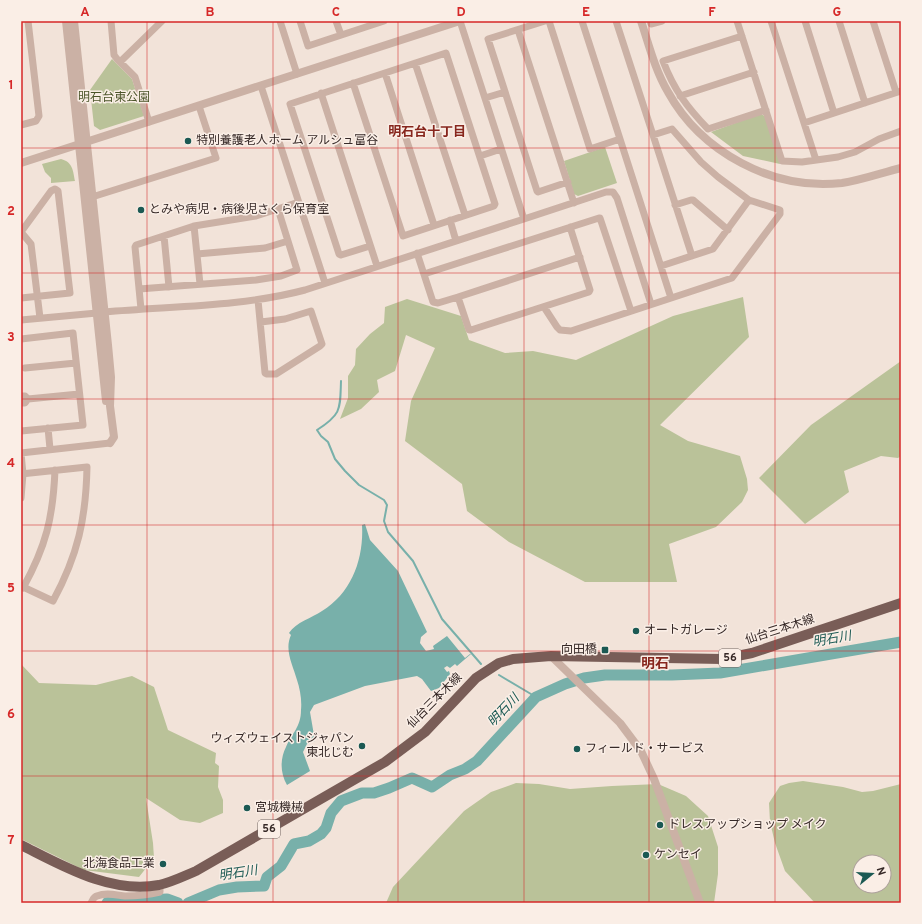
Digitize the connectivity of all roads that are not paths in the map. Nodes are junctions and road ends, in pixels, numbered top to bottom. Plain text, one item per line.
1 (28, 21) edge
2 (66, 21) edge
3 (74, 21) edge
4 (111, 21) edge
5 (162, 21) edge
6 (280, 21) edge
7 (300, 21) edge
8 (336, 21) edge
9 (384, 21) edge
10 (460, 21) edge
11 (545, 21) edge
12 (549, 21) edge
13 (582, 21) edge
14 (616, 21) edge
15 (641, 21) edge
16 (650, 21) edge
17 (662, 21) edge
18 (737, 21) edge
19 (771, 21) edge
20 (805, 21) edge
21 (839, 21) edge
22 (873, 21) edge
23 (370, 23) edge
24 (518, 30) junction
25 (341, 35) junction
26 (742, 36) junction
27 (120, 62) junction
28 (415, 63) junction
29 (754, 72) junction
30 (384, 73) junction
31 (297, 74) junction
32 (353, 83) junction
33 (261, 86) junction
34 (505, 92) junction
35 (899, 92) edge
36 (321, 94) junction
37 (680, 96) junction
38 (485, 98) junction
39 (865, 103) junction
40 (199, 106) junction
41 (766, 110) junction
42 (834, 113) junction
43 (149, 122) junction
44 (804, 123) junction
45 (21, 125) edge
46 (901, 132) edge
47 (653, 135) junction
48 (620, 139) junction
49 (83, 144) junction
50 (501, 149) junction
51 (480, 156) junction
52 (816, 160) junction
53 (21, 163) edge
54 (901, 168) edge
55 (568, 182) junction
56 (92, 197) junction
57 (749, 200) junction
58 (299, 202) junction
59 (574, 203) junction
60 (675, 205) junction
61 (278, 209) junction
62 (465, 215) junction
63 (524, 219) junction
64 (450, 220) junction
65 (434, 225) junction
66 (194, 226) junction
67 (570, 227) junction
68 (728, 230) junction
69 (21, 232) edge
70 (164, 236) junction
71 (288, 241) junction
72 (456, 241) junction
73 (370, 246) junction
74 (197, 254) junction
75 (417, 254) junction
76 (692, 256) junction
77 (580, 257) junction
78 (377, 266) junction
79 (661, 266) junction
80 (424, 274) junction
81 (325, 283) junction
82 (200, 284) junction
83 (170, 286) junction
84 (139, 289) junction
85 (38, 296) junction
86 (458, 297) junction
87 (21, 298) edge
88 (672, 298) junction
89 (258, 300) junction
90 (651, 304) junction
91 (544, 307) junction
92 (141, 309) junction
93 (631, 311) junction
94 (101, 312) junction
95 (40, 318) junction
96 (21, 320) edge
97 (261, 322) junction
98 (21, 338) edge
99 (76, 363) junction
100 (22, 369) edge
101 (79, 394) junction
102 (23, 399) edge
103 (48, 428) junction
104 (21, 431) edge
105 (110, 444) joint
106 (50, 450) junction
107 (55, 470) junction
108 (22, 474) edge
109 (21, 498) edge
110 (22, 587) edge
111 (901, 603) edge
112 (551, 656) junction
113 (21, 845) edge
114 (160, 884) junction
115 (91, 903) edge
116 (700, 903) edge

1 - 45 street
2 - 49 street
3 - 49 street
4 - 27 street
5 - 27 street
6 - 31 street
7 - 25 street
8 - 25 street
9 - 23 street
10 - 31 street
10 - 38 street
11 - 24 street
12 - 48 street
13 - 48 street
14 - 47 street
15 - 54 street
16 - 17 street
18 - 26 street
19 - 44 street
20 - 42 street
21 - 39 street
22 - 35 street
23 - 25 street
24 - 34 street
24 - 55 street
26 - 29 street
26 - 37 street
27 - 43 street
28 - 30 street
28 - 51 street
28 - 62 street
29 - 37 street
29 - 41 street
30 - 32 street
30 - 65 street
31 - 33 street
32 - 36 street
32 - 65 street
33 - 40 street
33 - 58 street
34 - 38 street
34 - 55 street
35 - 39 street
36 - 73 street
36 - 73 street
37 - 41 street
38 - 50 street
39 - 42 street
40 - 43 street
40 - 56 street
41 - 52 street
42 - 44 street
43 - 49 street
44 - 52 street
46 - 52 street
47 - 57 street
47 - 60 street
48 - 79 street
49 - 53 street
49 - 56 street
49 - 94 street
50 - 51 street
50 - 63 street
51 - 62 street
55 - 59 street
56 - 94 street
57 - 68 street
57 - 88 street
58 - 61 street
58 - 81 street
59 - 63 street
59 - 90 street
60 - 68 street
60 - 76 street
61 - 66 street
61 - 71 street
62 - 64 street
63 - 72 street
64 - 65 street
64 - 72 street
66 - 70 street
66 - 74 street
67 - 77 street
67 - 80 street
67 - 93 street
68 - 76 street
69 - 85 street
69 - 85 street
70 - 83 street
70 - 84 street
71 - 74 street
71 - 82 street
72 - 75 street
73 - 78 street
74 - 82 street
75 - 78 street
75 - 80 street
76 - 79 street
77 - 86 street
77 - 91 street
78 - 81 street
79 - 88 street
80 - 86 street
81 - 89 street
82 - 83 street
83 - 84 street
84 - 92 street
85 - 87 street
85 - 95 street
86 - 91 street
88 - 90 street
89 - 92 street
89 - 97 street
90 - 93 street
91 - 93 street
92 - 94 street
94 - 95 street
94 - 105 street
95 - 96 street
97 - 97 street
98 - 99 street
99 - 100 street
99 - 101 street
101 - 102 street
101 - 103 street
103 - 104 street
103 - 106 street
105 - 106 street
106 - 108 street
107 - 108 street
107 - 110 street
107 - 110 street
108 - 109 street
111 - 112 main road, 仙台三本木線 / 56
112 - 114 main road, 仙台三本木線 / 56
112 - 116 street
113 - 114 main road, 仙台三本木線 / 56
114 - 115 street

